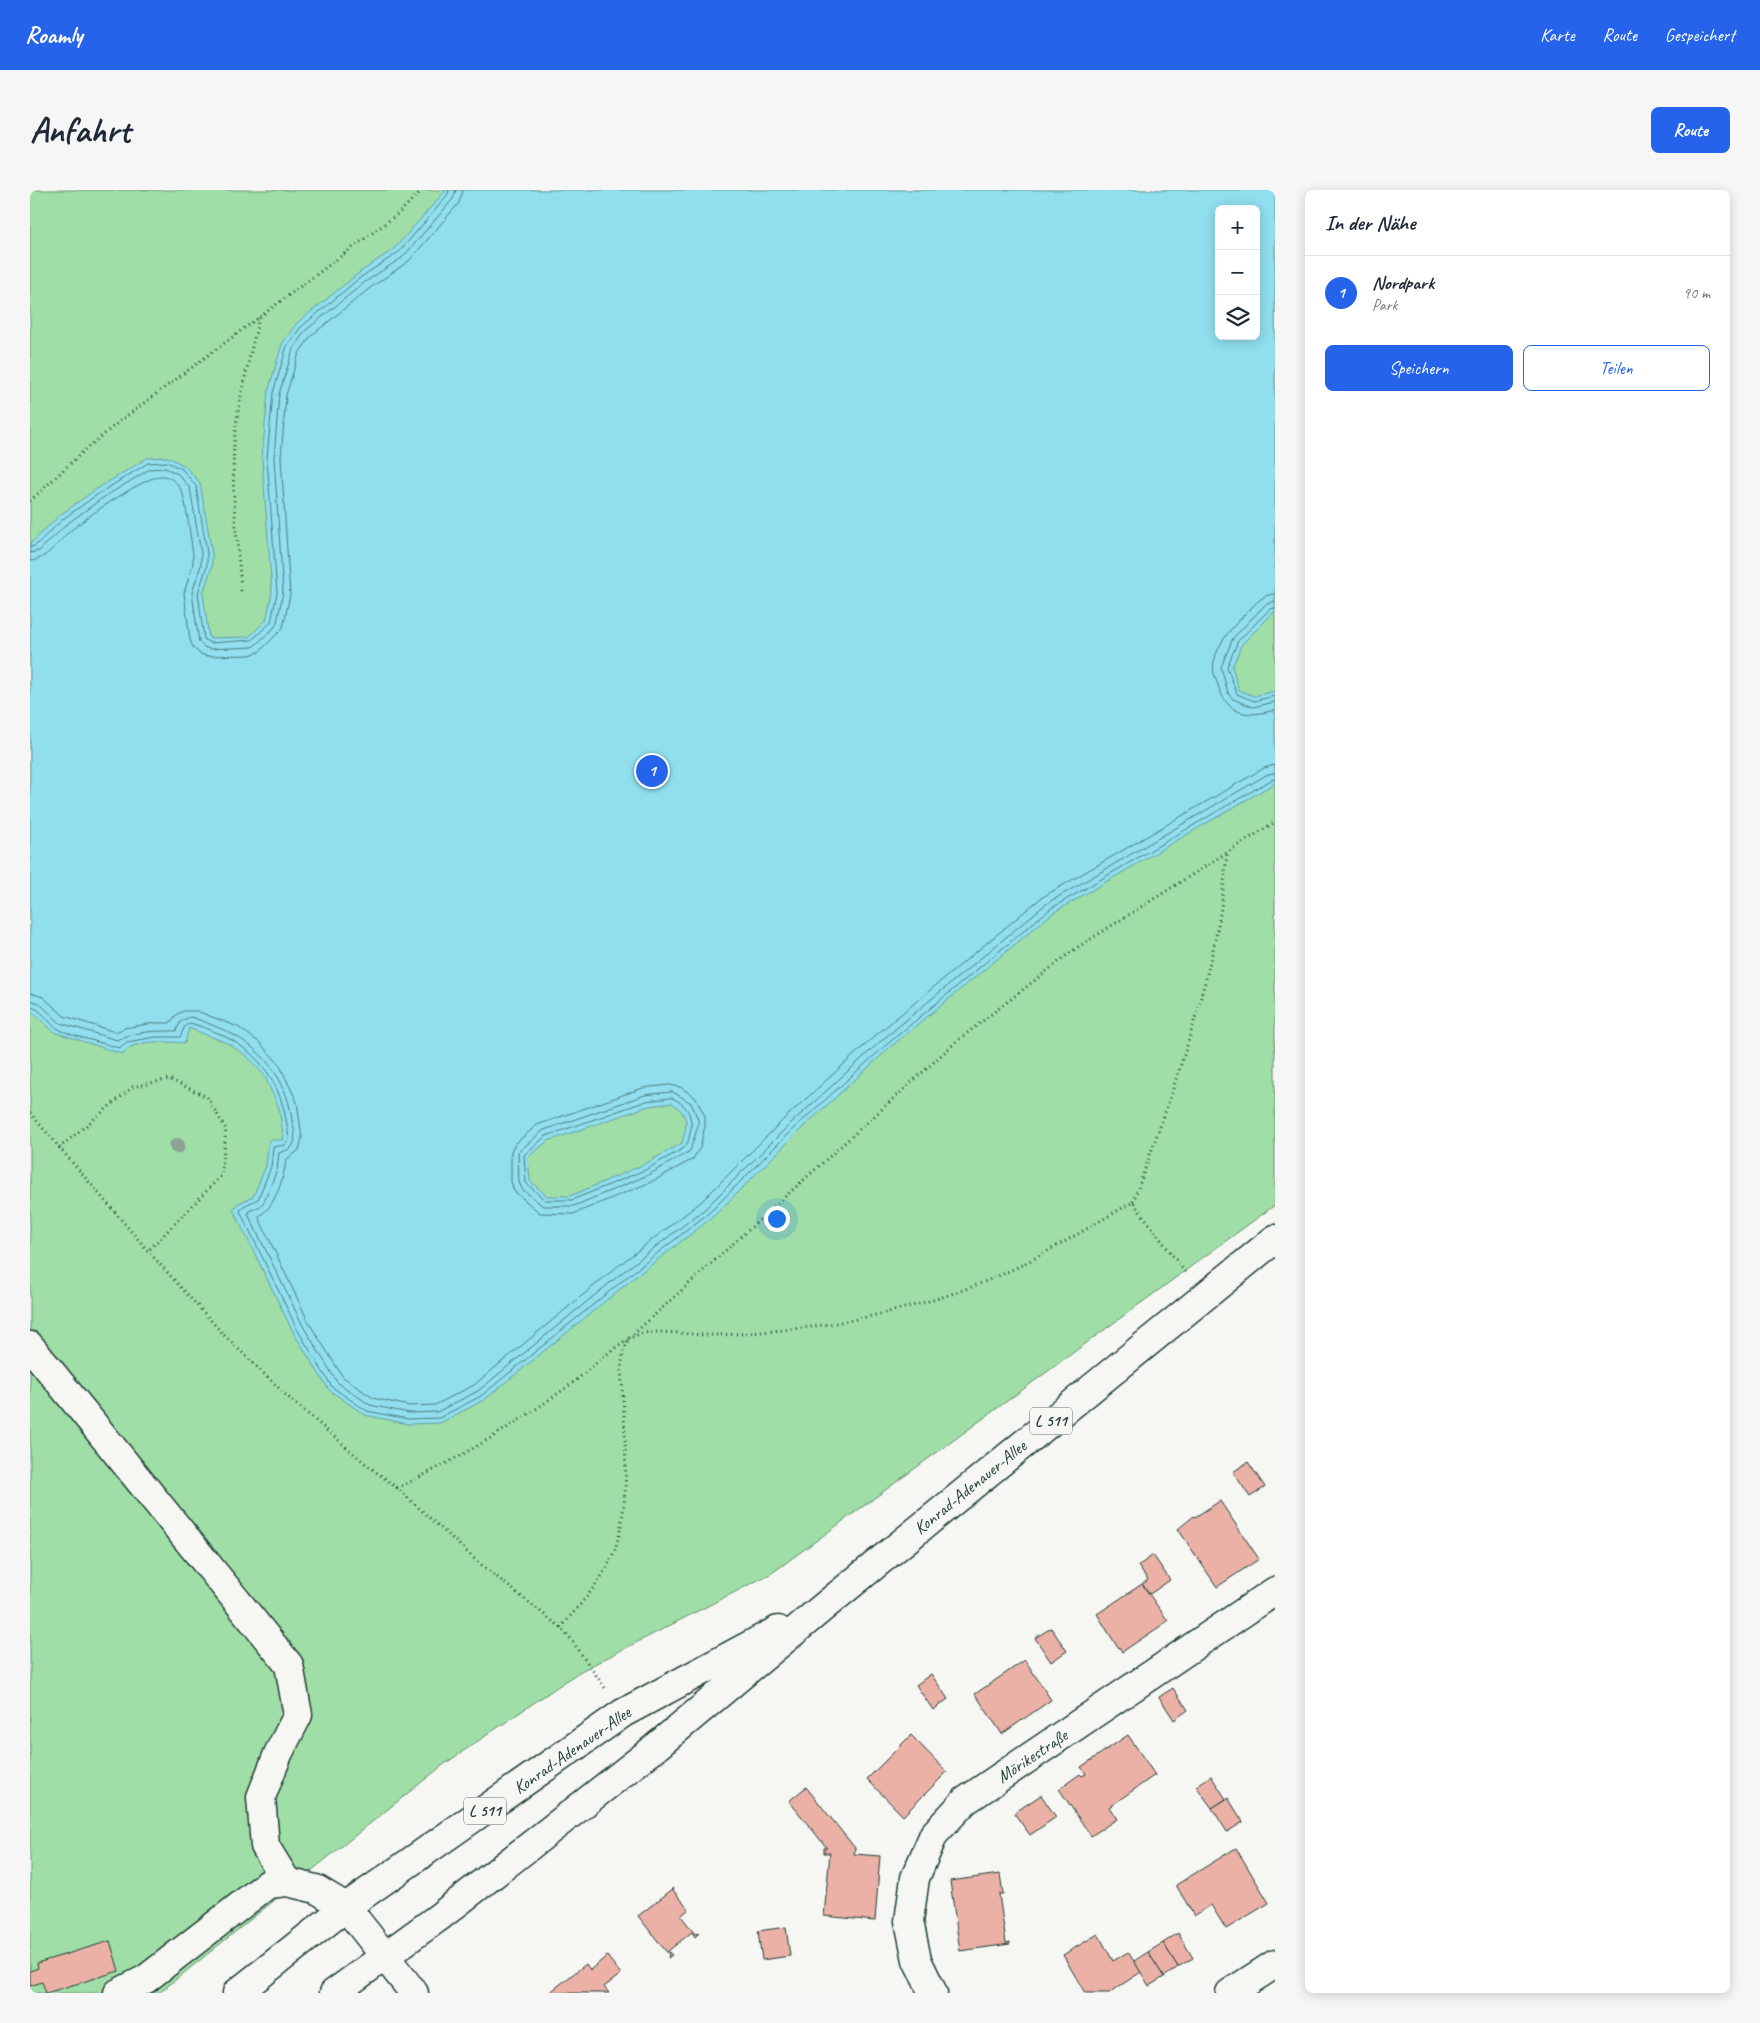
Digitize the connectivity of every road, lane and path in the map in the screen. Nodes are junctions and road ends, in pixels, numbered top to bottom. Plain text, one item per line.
1 (422, 190) edge
2 (259, 316) junction
3 (30, 501) edge
4 (242, 591) dead end
5 (1275, 822) edge
6 (1227, 852) junction
7 (30, 1113) edge
8 (59, 1148) junction
9 (1133, 1202) junction
10 (1275, 1239) edge
11 (148, 1251) junction
12 (1203, 1296) junction
13 (628, 1339) junction
14 (30, 1346) edge
15 (398, 1488) junction
16 (1275, 1592) edge
17 (828, 1604) junction
18 (561, 1628) junction
19 (622, 1713) junction
20 (287, 1882) junction
21 (346, 1907) junction
22 (385, 1957) junction
23 (1275, 1964) edge
24 (118, 1993) edge
25 (237, 1993) edge
26 (334, 1993) edge
27 (414, 1993) edge
28 (933, 1993) edge
29 (1230, 1993) edge

1 - 2 path
2 - 3 path
2 - 4 path
5 - 6 path
6 - 9 path
6 - 13 path
7 - 8 path
8 - 11 path
8 - 11 path
9 - 12 path
9 - 13 path
10 - 12 main road, Konrad-Adenauer-Allee / L 511
11 - 15 path
12 - 17 main road, Konrad-Adenauer-Allee / L 511
13 - 15 path
13 - 18 path
14 - 20 main road
15 - 18 path
16 - 28 main road, Mörikestraße
17 - 19 main road, Konrad-Adenauer-Allee / L 511
17 - 22 main road, Konrad-Adenauer-Allee / L 511
18 - 19 path
19 - 21 main road, Konrad-Adenauer-Allee / L 511
20 - 21 main road
20 - 24 main road
21 - 22 main road
21 - 25 main road, Konrad-Adenauer-Allee / L 511
22 - 26 main road, Konrad-Adenauer-Allee / L 511
22 - 27 main road
23 - 29 main road

